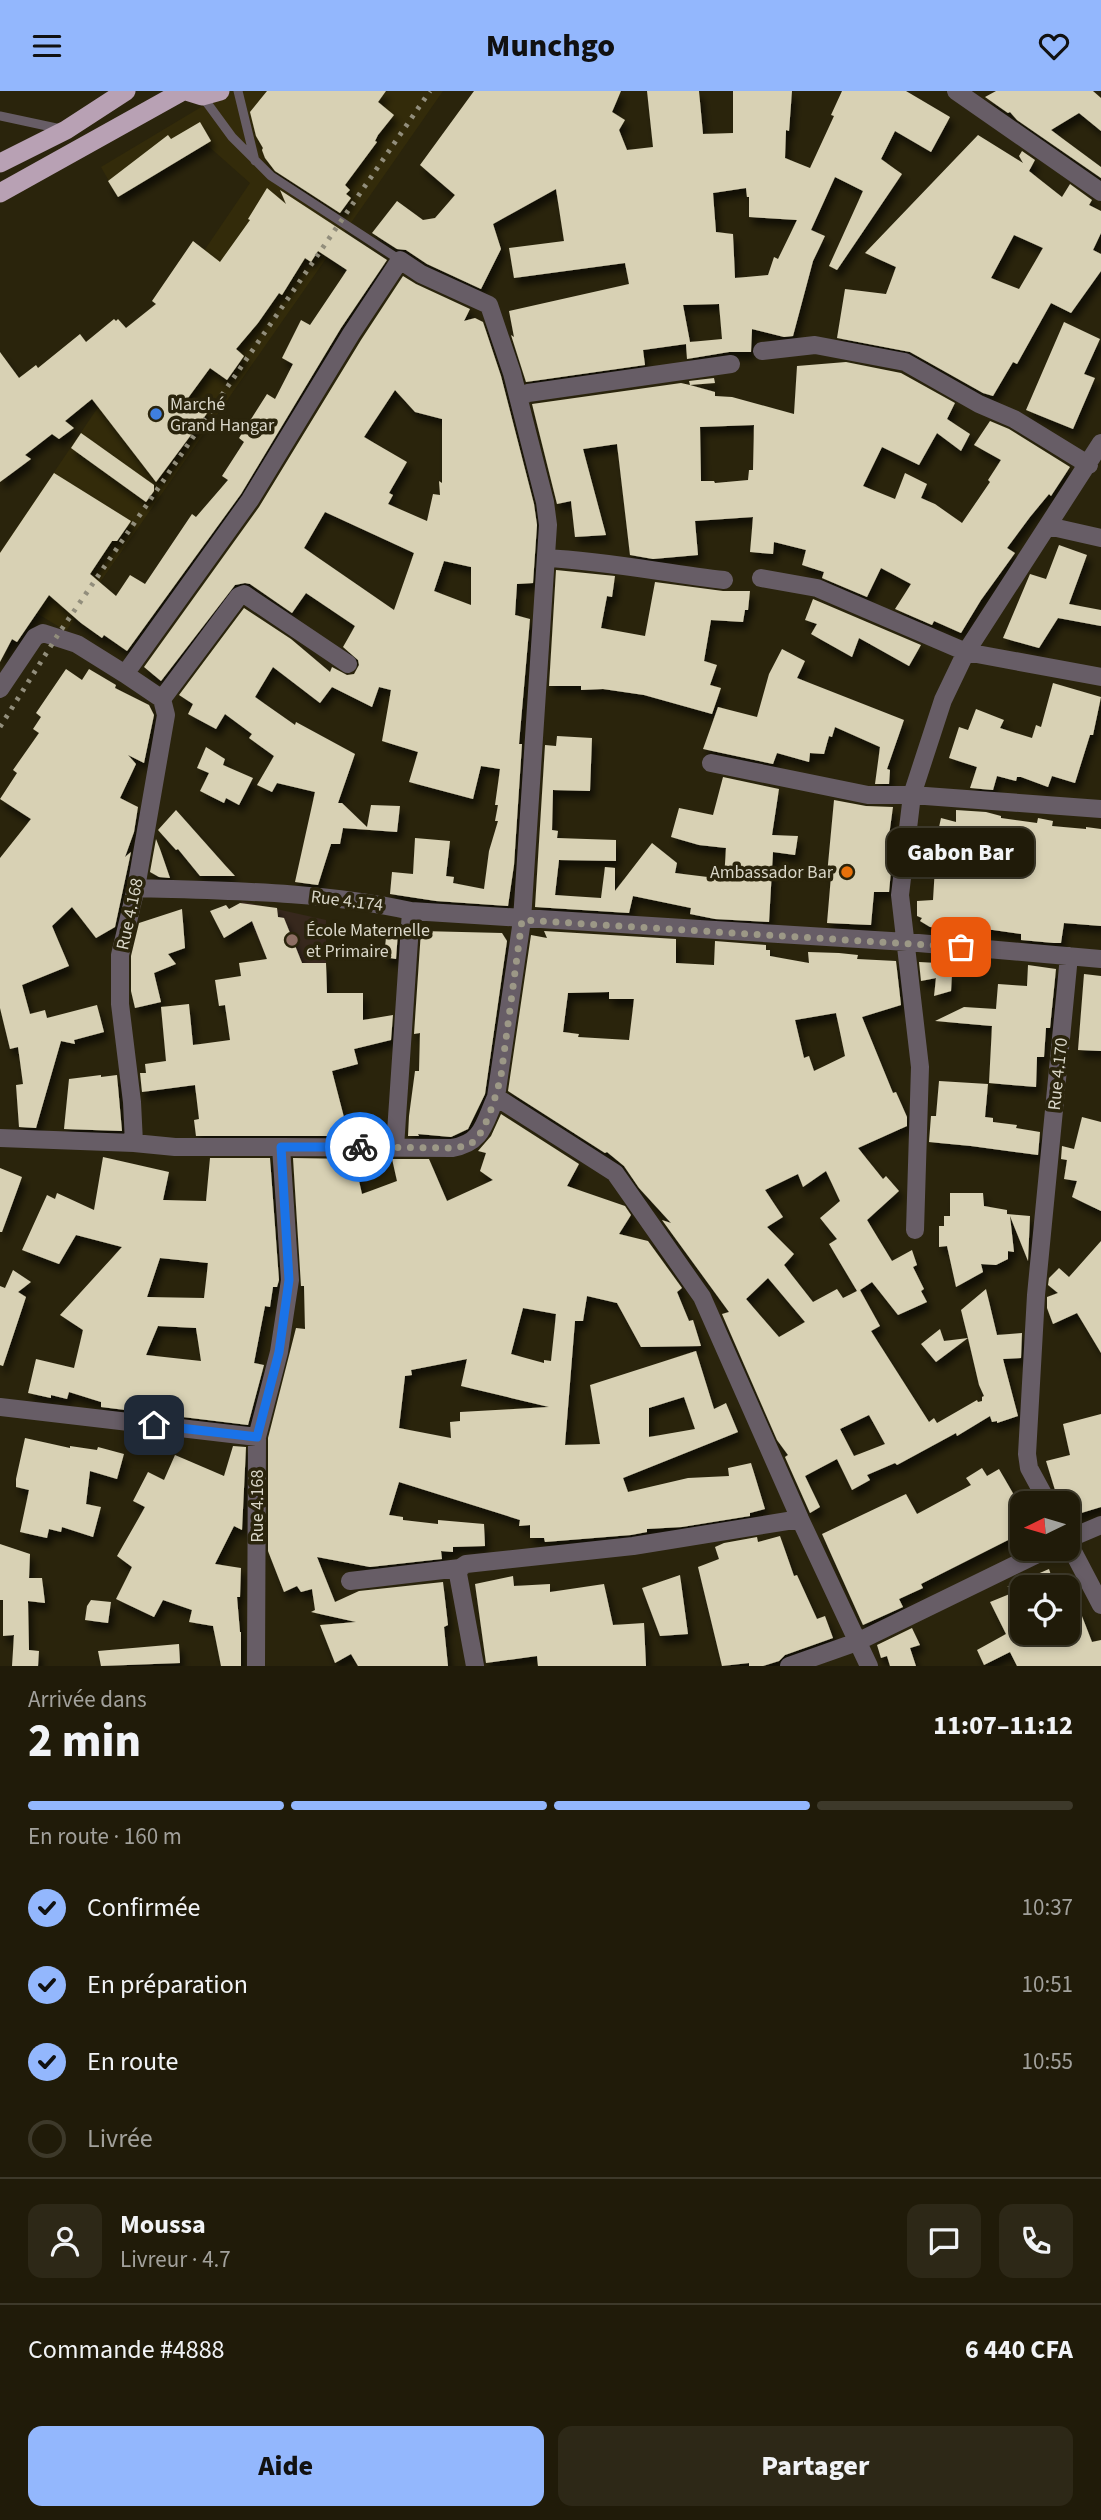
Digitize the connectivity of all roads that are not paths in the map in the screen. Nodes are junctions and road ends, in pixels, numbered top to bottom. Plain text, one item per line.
1 (126, 91) edge
2 (238, 91) edge
3 (956, 91) edge
4 (198, 92) edge
5 (0, 116) edge
6 (66, 130) junction
7 (256, 162) junction
8 (0, 163) edge
9 (1101, 191) edge
10 (0, 193) edge
11 (400, 260) junction
12 (762, 351) dead end
13 (731, 364) dead end
14 (519, 398) junction
15 (1101, 443) edge
16 (1088, 465) junction
17 (1048, 526) junction
18 (1101, 538) edge
19 (546, 558) junction
20 (761, 578) dead end
21 (724, 580) dead end
22 (966, 652) junction
23 (348, 664) dead end
24 (125, 674) junction
25 (1101, 677) edge
26 (0, 689) edge
27 (162, 699) junction
28 (711, 763) dead end
29 (912, 795) junction
30 (1101, 809) edge
31 (136, 888) junction
32 (411, 911) junction
33 (522, 920) junction
34 (907, 942) junction
35 (1069, 956) junction
36 (1101, 959) edge
37 (496, 1097) junction
38 (0, 1138) edge
39 (134, 1143) junction
40 (281, 1147) junction
41 (395, 1147) junction
42 (915, 1230) dead end
43 (0, 1407) edge
44 (257, 1437) junction
45 (1041, 1491) edge
46 (800, 1520) junction
47 (1101, 1525) edge
48 (1080, 1535) edge
49 (1023, 1561) edge
50 (1079, 1561) edge
51 (460, 1567) junction
52 (350, 1581) dead end
53 (1101, 1605) edge
54 (857, 1642) junction
55 (256, 1666) edge
56 (475, 1666) edge
57 (789, 1666) edge
58 (869, 1666) edge

1 - 6 highway
2 - 7 lane
3 - 9 street
4 - 7 lane
4 - 10 highway
5 - 6 lane
6 - 8 highway
7 - 11 lane
11 - 14 street
11 - 24 street
12 - 16 street
13 - 14 street
14 - 19 street
15 - 16 street
16 - 17 street
17 - 18 street
17 - 22 street
19 - 21 street
19 - 33 street
20 - 22 street
22 - 25 street
22 - 29 street
23 - 27 street
24 - 26 street
24 - 27 street
27 - 31 street, Rue 4.168
28 - 29 street
29 - 30 street
29 - 34 street
31 - 32 street, Rue 4.174
31 - 39 street, Rue 4.168
32 - 33 street, Rue 4.174
32 - 41 street
33 - 34 street, Rue 4.174
33 - 37 street
34 - 35 street, Rue 4.174
34 - 42 street
35 - 36 street, Rue 4.174
35 - 45 street, Rue 4.170
37 - 41 street
37 - 46 street
38 - 39 street
39 - 40 street
40 - 41 street
40 - 44 street, Rue 4.168
43 - 44 street
44 - 55 street, Rue 4.168
46 - 51 street
46 - 54 street
47 - 48 street
49 - 54 street
50 - 53 street
51 - 52 street
51 - 56 street
54 - 57 street
54 - 58 street

